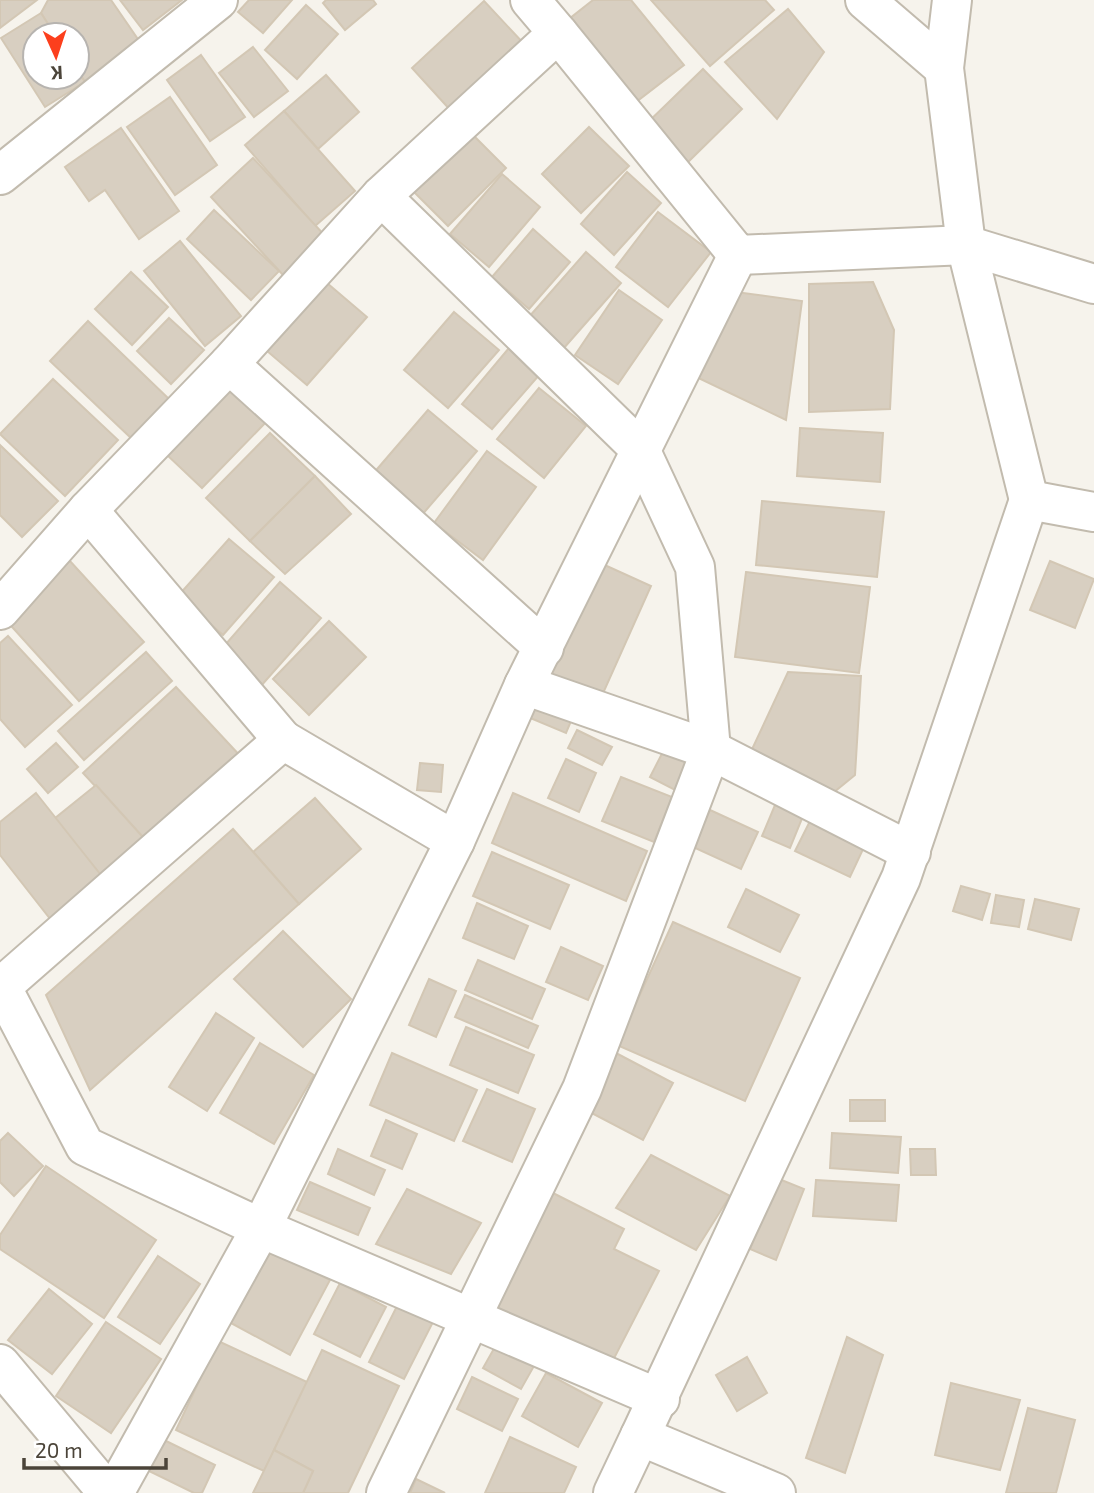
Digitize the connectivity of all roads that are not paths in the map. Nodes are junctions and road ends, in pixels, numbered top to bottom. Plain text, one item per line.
1 (218, 0) edge
2 (530, 0) edge
3 (865, 0) edge
4 (952, 0) edge
5 (558, 33) junction
6 (944, 68) junction
7 (0, 175) edge
8 (381, 196) junction
9 (966, 245) junction
10 (738, 255) junction
11 (1094, 284) edge
12 (229, 364) junction
13 (640, 449) junction
14 (1029, 500) junction
15 (88, 510) junction
16 (1094, 512) edge
17 (0, 610) edge
18 (544, 648) junction
19 (524, 685) junction
20 (283, 740) junction
21 (711, 750) junction
22 (455, 841) junction
23 (911, 852) junction
24 (1, 986) edge
25 (261, 1228) junction
26 (472, 1320) junction
27 (0, 1364) edge
28 (660, 1399) junction
29 (640, 1436) junction
30 (108, 1493) edge
31 (114, 1493) edge
32 (386, 1493) edge
33 (612, 1493) edge
34 (776, 1493) edge

1 - 7 street
2 - 5 street
3 - 6 street
4 - 6 street
5 - 8 street
5 - 10 street
6 - 9 street
8 - 12 street
8 - 13 street
9 - 10 street
9 - 11 street
9 - 14 street
10 - 13 street
12 - 15 street
12 - 18 street
13 - 18 street
13 - 21 street
14 - 16 street
14 - 23 street
15 - 17 street
15 - 20 street
18 - 19 street
19 - 21 street
19 - 22 street
20 - 22 street
20 - 24 street
21 - 23 street
21 - 26 street
22 - 25 street
23 - 28 street
24 - 25 street
25 - 26 street
25 - 31 street
26 - 28 street
26 - 32 street
27 - 30 street
28 - 29 street
29 - 33 street
29 - 34 street

